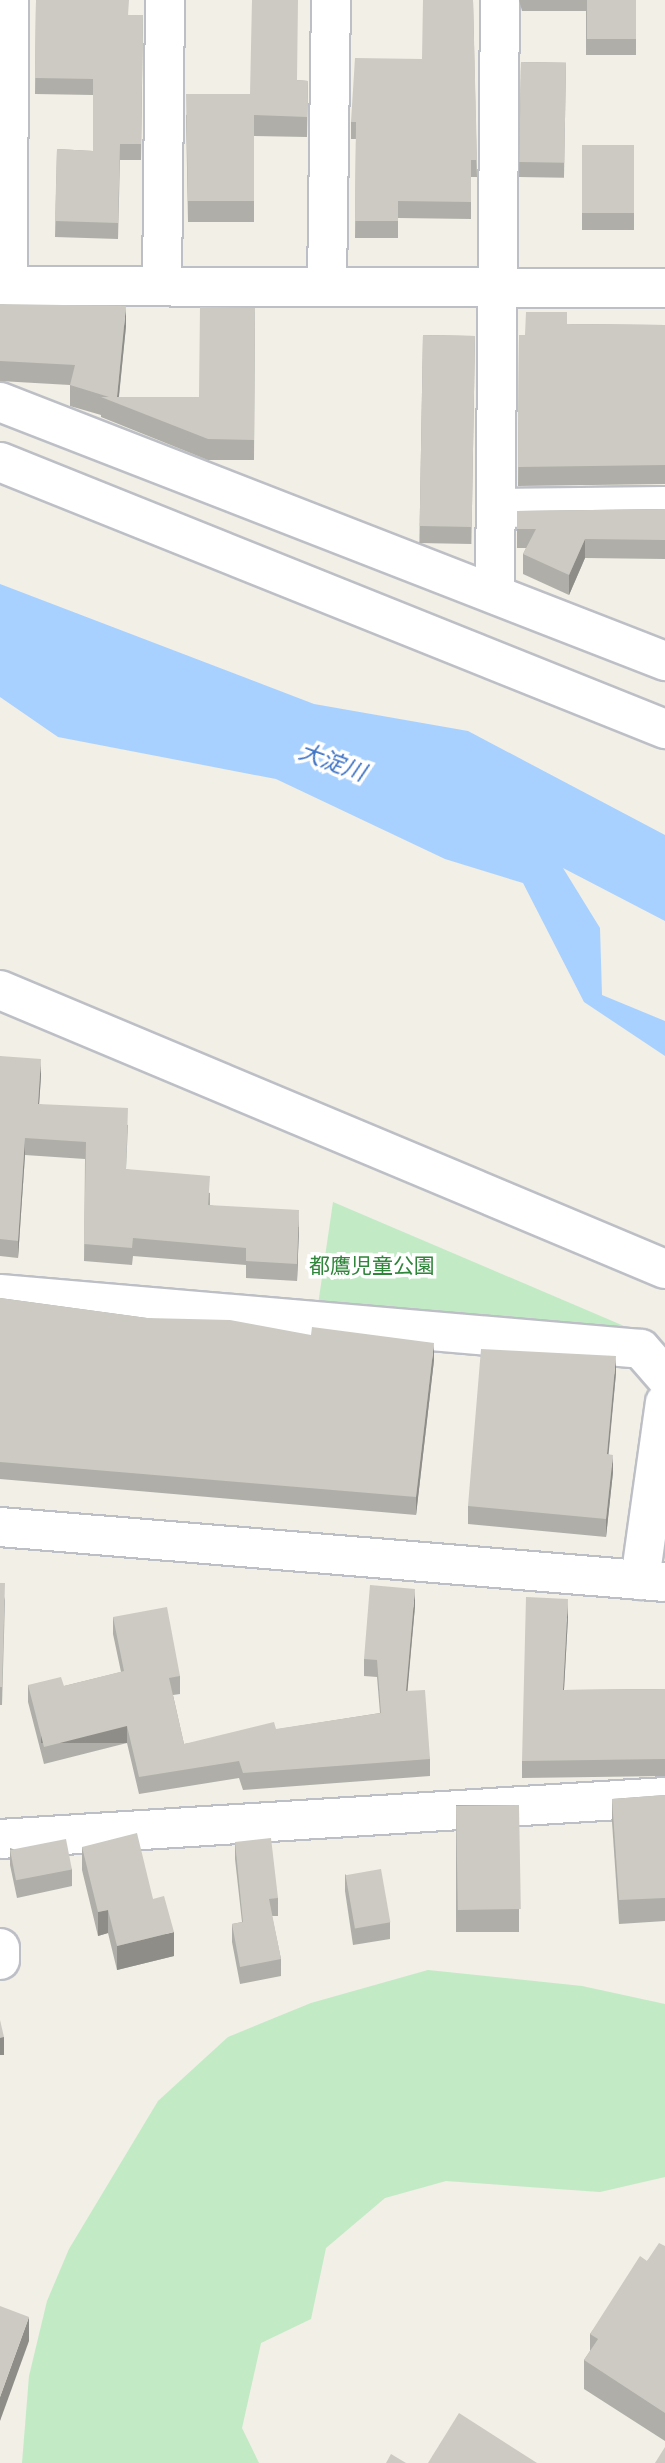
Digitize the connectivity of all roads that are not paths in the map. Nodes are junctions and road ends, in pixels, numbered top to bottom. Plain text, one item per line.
1 (9, 0) edge
2 (166, 0) edge
3 (331, 0) edge
4 (500, 0) edge
5 (327, 285) junction
6 (4, 286) edge
7 (162, 286) junction
8 (500, 286) junction
9 (665, 288) edge
10 (0, 402) edge
11 (0, 462) edge
12 (665, 506) edge
13 (496, 508) junction
14 (495, 592) junction
15 (665, 661) edge
16 (665, 729) edge
17 (0, 990) edge
18 (665, 1269) edge
19 (0, 1294) edge
20 (665, 1377) edge
21 (665, 1402) edge
22 (0, 1527) edge
23 (653, 1581) edge
24 (665, 1797) edge
25 (0, 1839) edge
26 (0, 1948) edge
27 (0, 1960) edge

1 - 6 street
2 - 7 street
3 - 5 street
4 - 8 street
5 - 7 street
5 - 8 street
6 - 7 street
8 - 9 street
8 - 13 street
10 - 14 street
11 - 16 street
12 - 13 street
13 - 14 street
14 - 15 street
17 - 18 street
19 - 20 street
21 - 23 street
22 - 23 street
24 - 25 street
26 - 27 street

